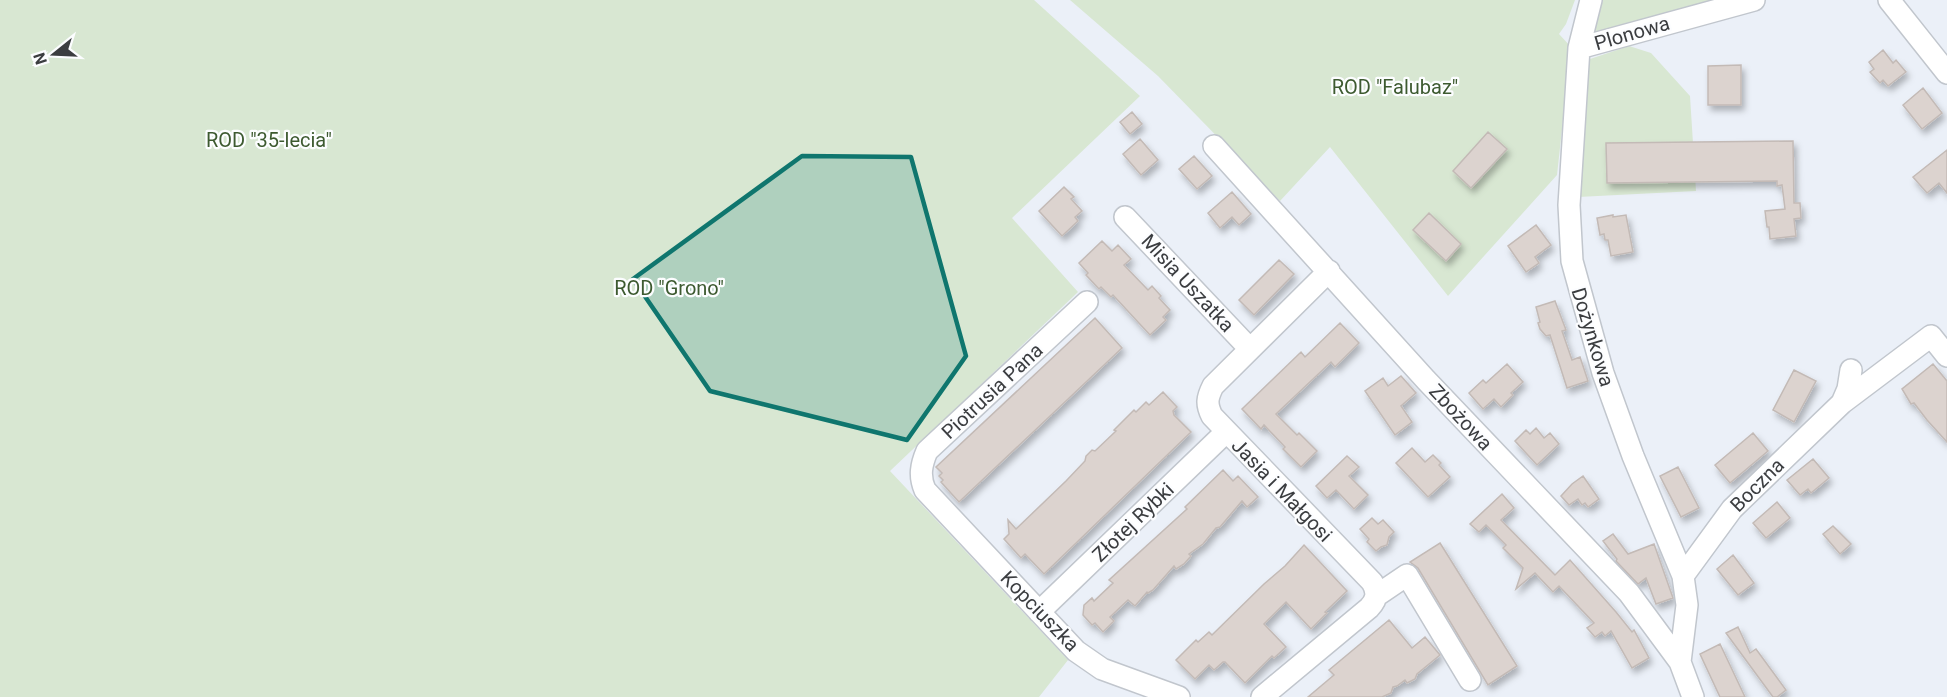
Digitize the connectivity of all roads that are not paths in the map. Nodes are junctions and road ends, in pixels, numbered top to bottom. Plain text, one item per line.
1 (1591, 0) edge
2 (1754, 0) edge
3 (1889, 0) edge
4 (1579, 48) junction
5 (1947, 73) edge
6 (1214, 146) dead end
7 (1125, 217) dead end
8 (1329, 270) junction
9 (1087, 302) dead end
10 (1250, 349) junction
11 (1947, 356) edge
12 (1851, 370) dead end
13 (1842, 403) junction
14 (1226, 432) junction
15 (925, 490) joint
16 (1683, 576) junction
17 (1376, 596) junction
18 (1039, 612) junction
19 (1680, 662) junction
20 (1470, 680) dead end
21 (1169, 696) edge
22 (1262, 697) edge
23 (1693, 697) edge

1 - 4 street, Dożynkowa
2 - 4 street, Plonowa
3 - 5 street
4 - 16 street, Dożynkowa
6 - 8 street, Zbożowa
7 - 10 street, Misia Uszatka
8 - 10 street, Jasia i Małgosi
8 - 19 street, Zbożowa
9 - 15 street, Piotrusia Pana
10 - 14 street, Jasia i Małgosi
11 - 13 street, Boczna
12 - 13 street, Boczna
13 - 16 street, Boczna
14 - 17 street, Jasia i Małgosi
14 - 18 street, Złotej Rybki
15 - 18 street, Kopciuszka
16 - 19 street, Dożynkowa
17 - 20 street
17 - 22 street
18 - 21 street, Kopciuszka
19 - 23 street, Zbożowa

